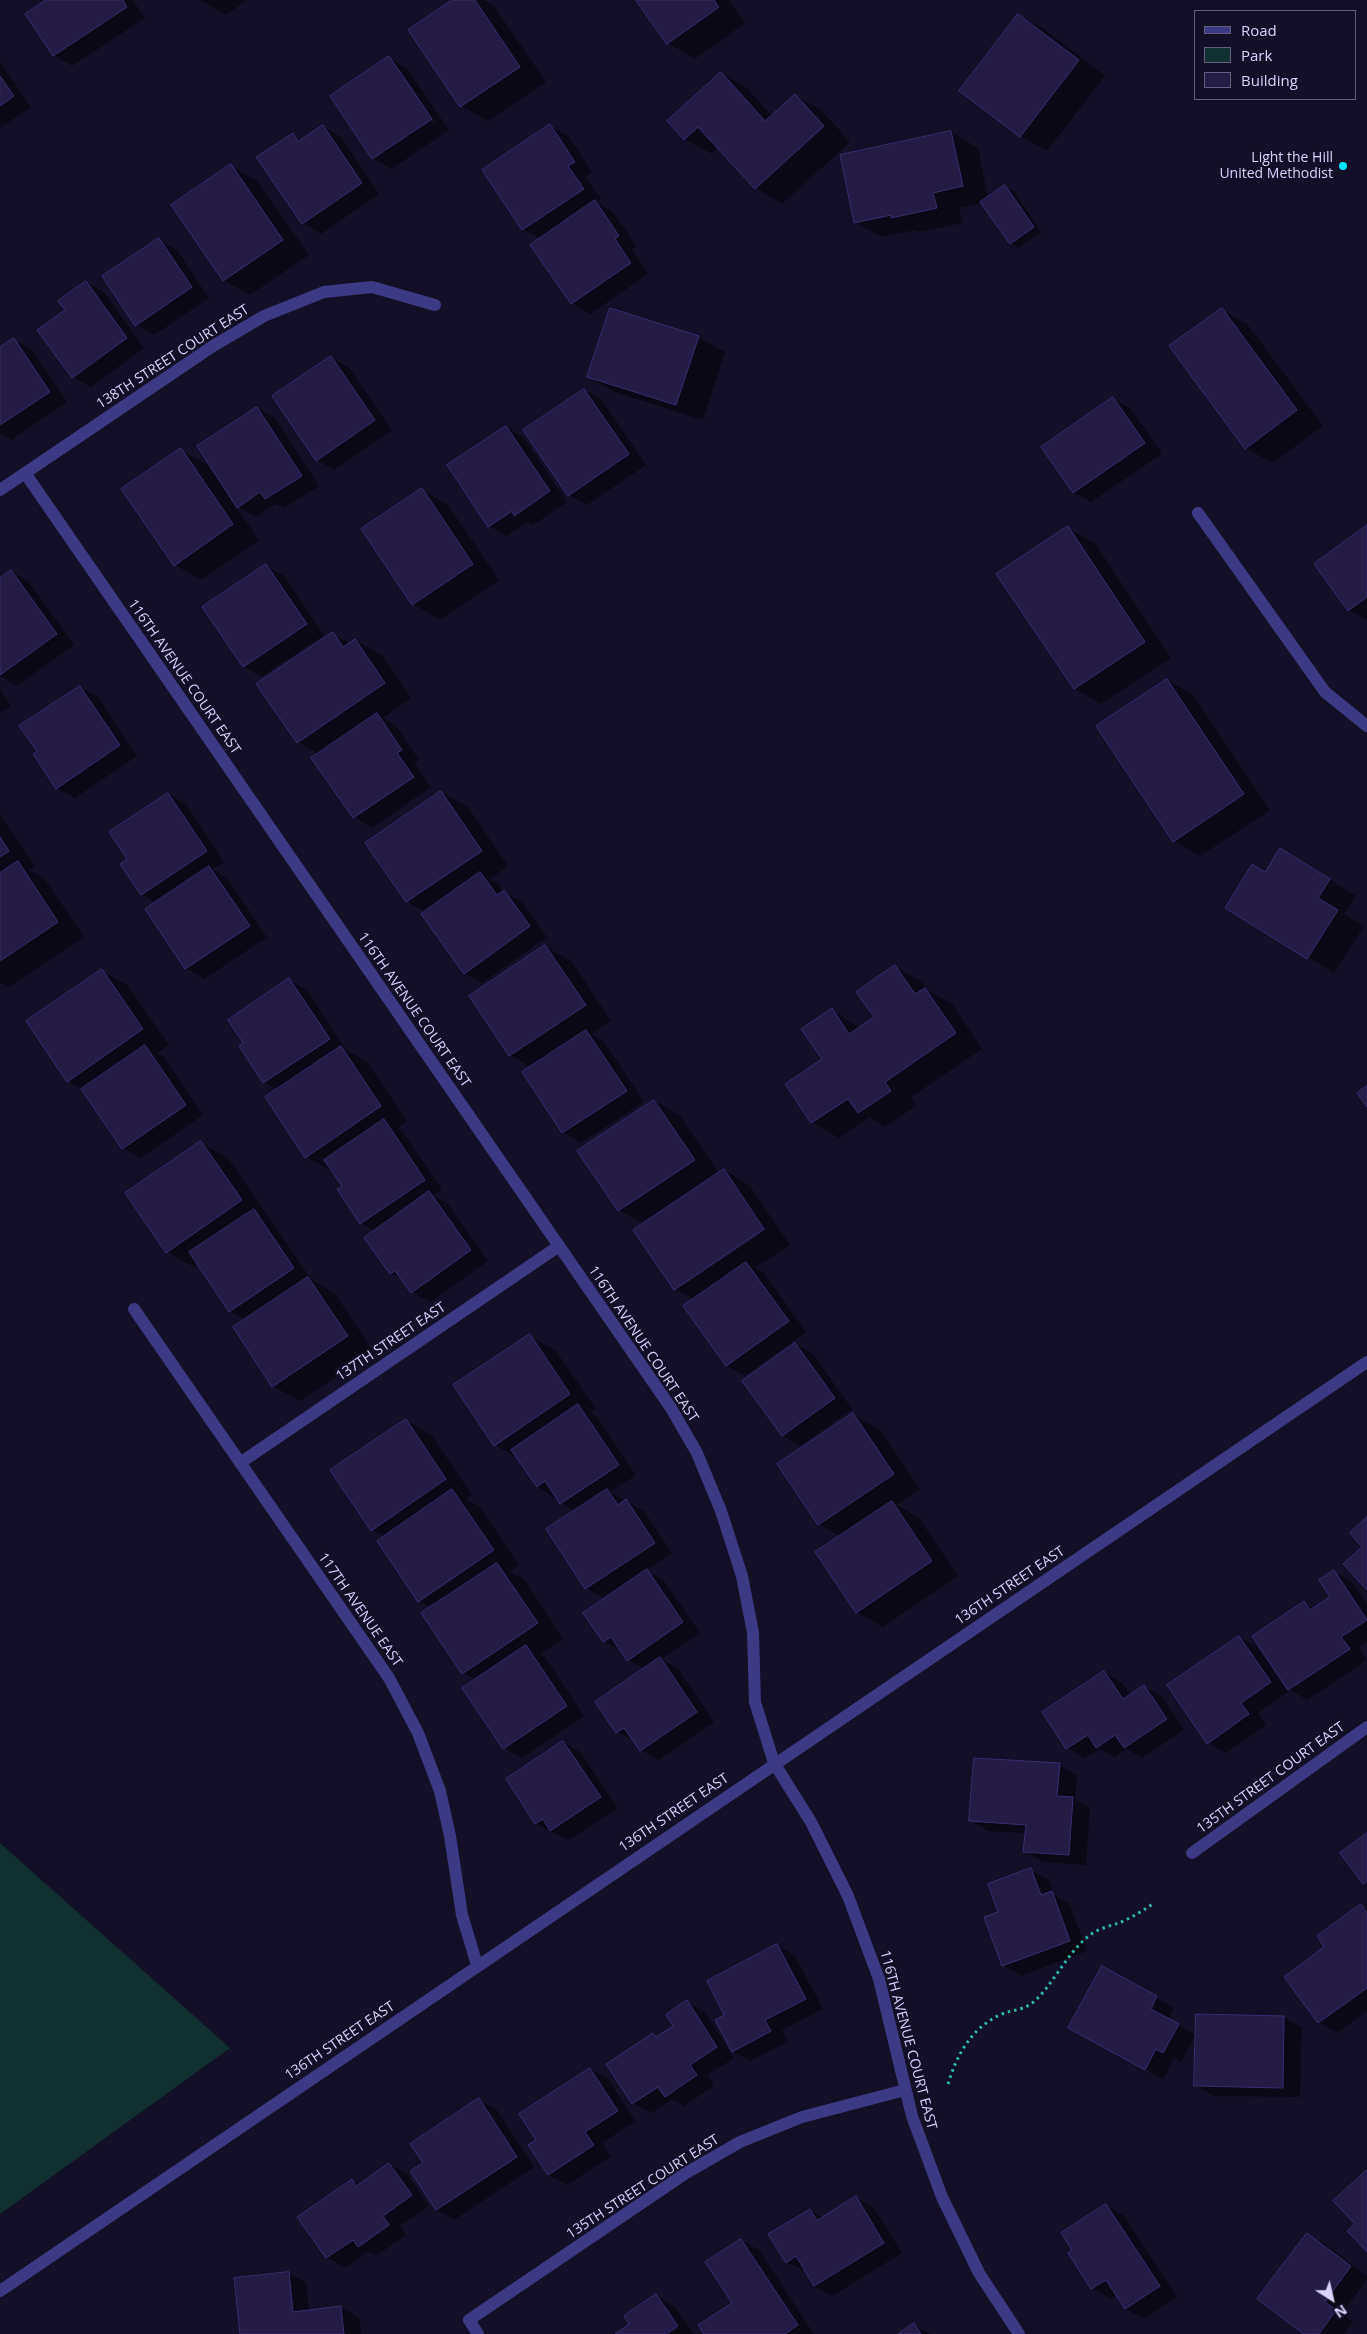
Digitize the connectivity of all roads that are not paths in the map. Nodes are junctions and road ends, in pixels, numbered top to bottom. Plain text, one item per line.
1 (436, 305) dead end
2 (25, 473) junction
3 (0, 490) edge
4 (1198, 513) dead end
5 (1367, 726) edge
6 (559, 1246) junction
7 (134, 1309) dead end
8 (1367, 1362) edge
9 (240, 1463) junction
10 (1367, 1727) edge
11 (774, 1763) junction
12 (1192, 1853) dead end
13 (477, 1965) junction
14 (905, 2090) junction
15 (0, 2291) edge
16 (478, 2334) edge
17 (1019, 2334) edge

1 - 2 street, 138TH STREET COURT EAST
2 - 3 street, 138TH STREET COURT EAST
2 - 6 street, 116TH AVENUE COURT EAST
4 - 5 street
6 - 9 street, 137TH STREET EAST
6 - 11 street, 116TH AVENUE COURT EAST
7 - 9 street, 117TH AVENUE EAST
8 - 11 street, 136TH STREET EAST
9 - 13 street, 117TH AVENUE EAST
10 - 12 street, 135TH STREET COURT EAST
11 - 13 street, 136TH STREET EAST
11 - 14 street, 116TH AVENUE COURT EAST
13 - 15 street, 136TH STREET EAST
14 - 16 street, 135TH STREET COURT EAST
14 - 17 street, 116TH AVENUE COURT EAST

